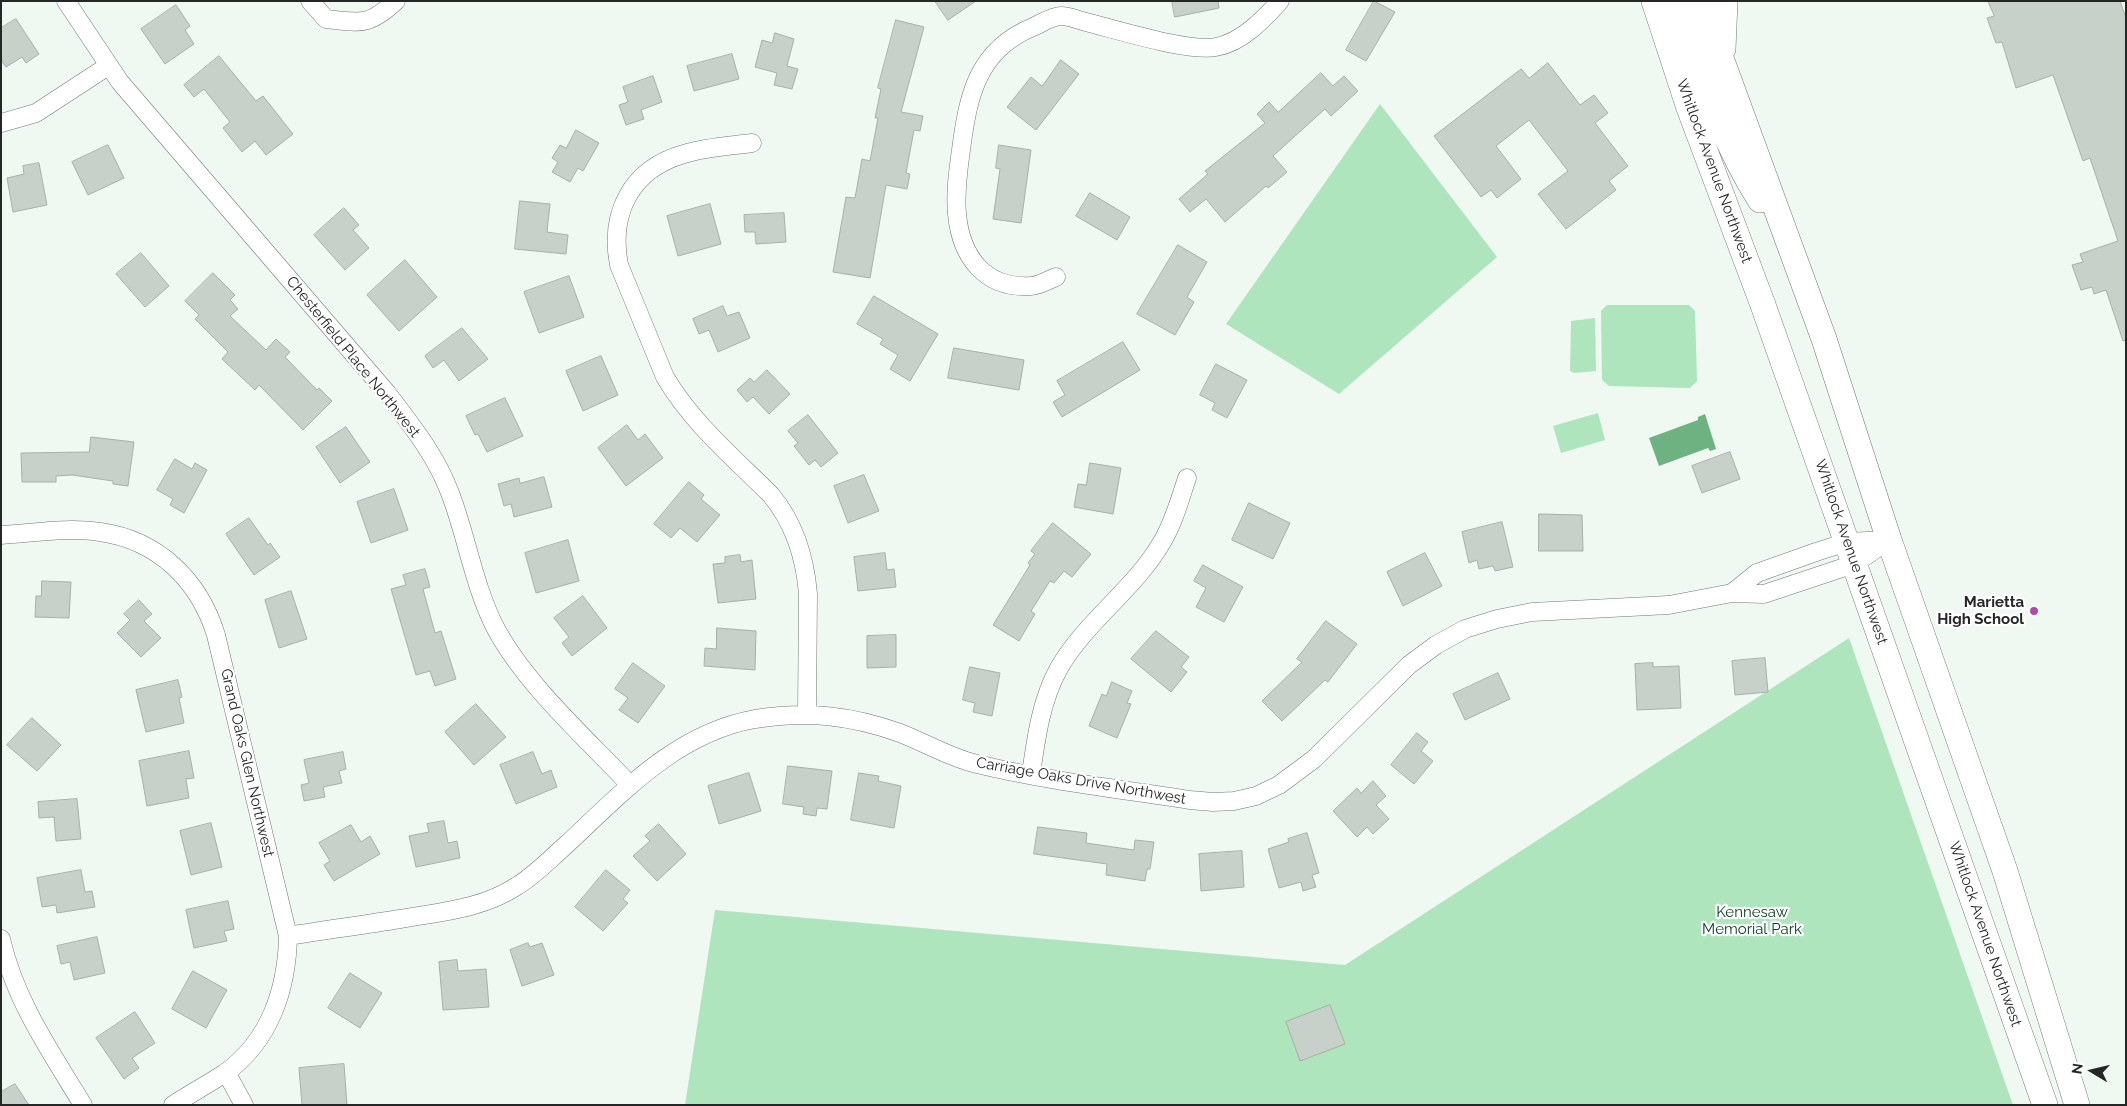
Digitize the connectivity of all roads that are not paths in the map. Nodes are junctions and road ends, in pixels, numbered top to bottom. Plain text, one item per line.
1 (66, 1) edge
2 (310, 1) edge
3 (396, 1) edge
4 (1280, 1) edge
5 (1654, 1) edge
6 (1676, 1) edge
7 (1700, 1) edge
8 (1725, 1) edge
9 (108, 66) junction
10 (1724, 67) junction
11 (1, 123) edge
12 (752, 143) dead end
13 (1786, 237) junction
14 (1056, 277) dead end
15 (1187, 478) dead end
16 (1, 535) edge
17 (1889, 540) junction
18 (1851, 553) junction
19 (807, 713) junction
20 (1031, 774) junction
21 (630, 785) junction
22 (288, 936) junction
23 (1, 939) edge
24 (226, 1072) junction
25 (83, 1105) edge
26 (173, 1105) edge
27 (244, 1105) edge
28 (2045, 1105) edge
29 (2077, 1105) edge

1 - 9 street, Chesterfield Place Northwest
2 - 3 street
4 - 14 street
5 - 18 highway, Whitlock Avenue Northwest
6 - 13 highway
7 - 10 highway
8 - 10 highway
9 - 11 street
9 - 21 street, Chesterfield Place Northwest
10 - 13 highway
12 - 19 street
13 - 17 highway
15 - 20 street
16 - 22 street, Grand Oaks Glen Northwest
17 - 18 street
17 - 29 highway
18 - 20 street, Carriage Oaks Drive Northwest
18 - 28 highway, Whitlock Avenue Northwest
19 - 20 street, Carriage Oaks Drive Northwest
19 - 21 street, Carriage Oaks Drive Northwest
21 - 22 street, Carriage Oaks Drive Northwest
22 - 24 street, Grand Oaks Glen Northwest
23 - 25 street
24 - 26 street, Grand Oaks Glen Northwest
24 - 27 street

